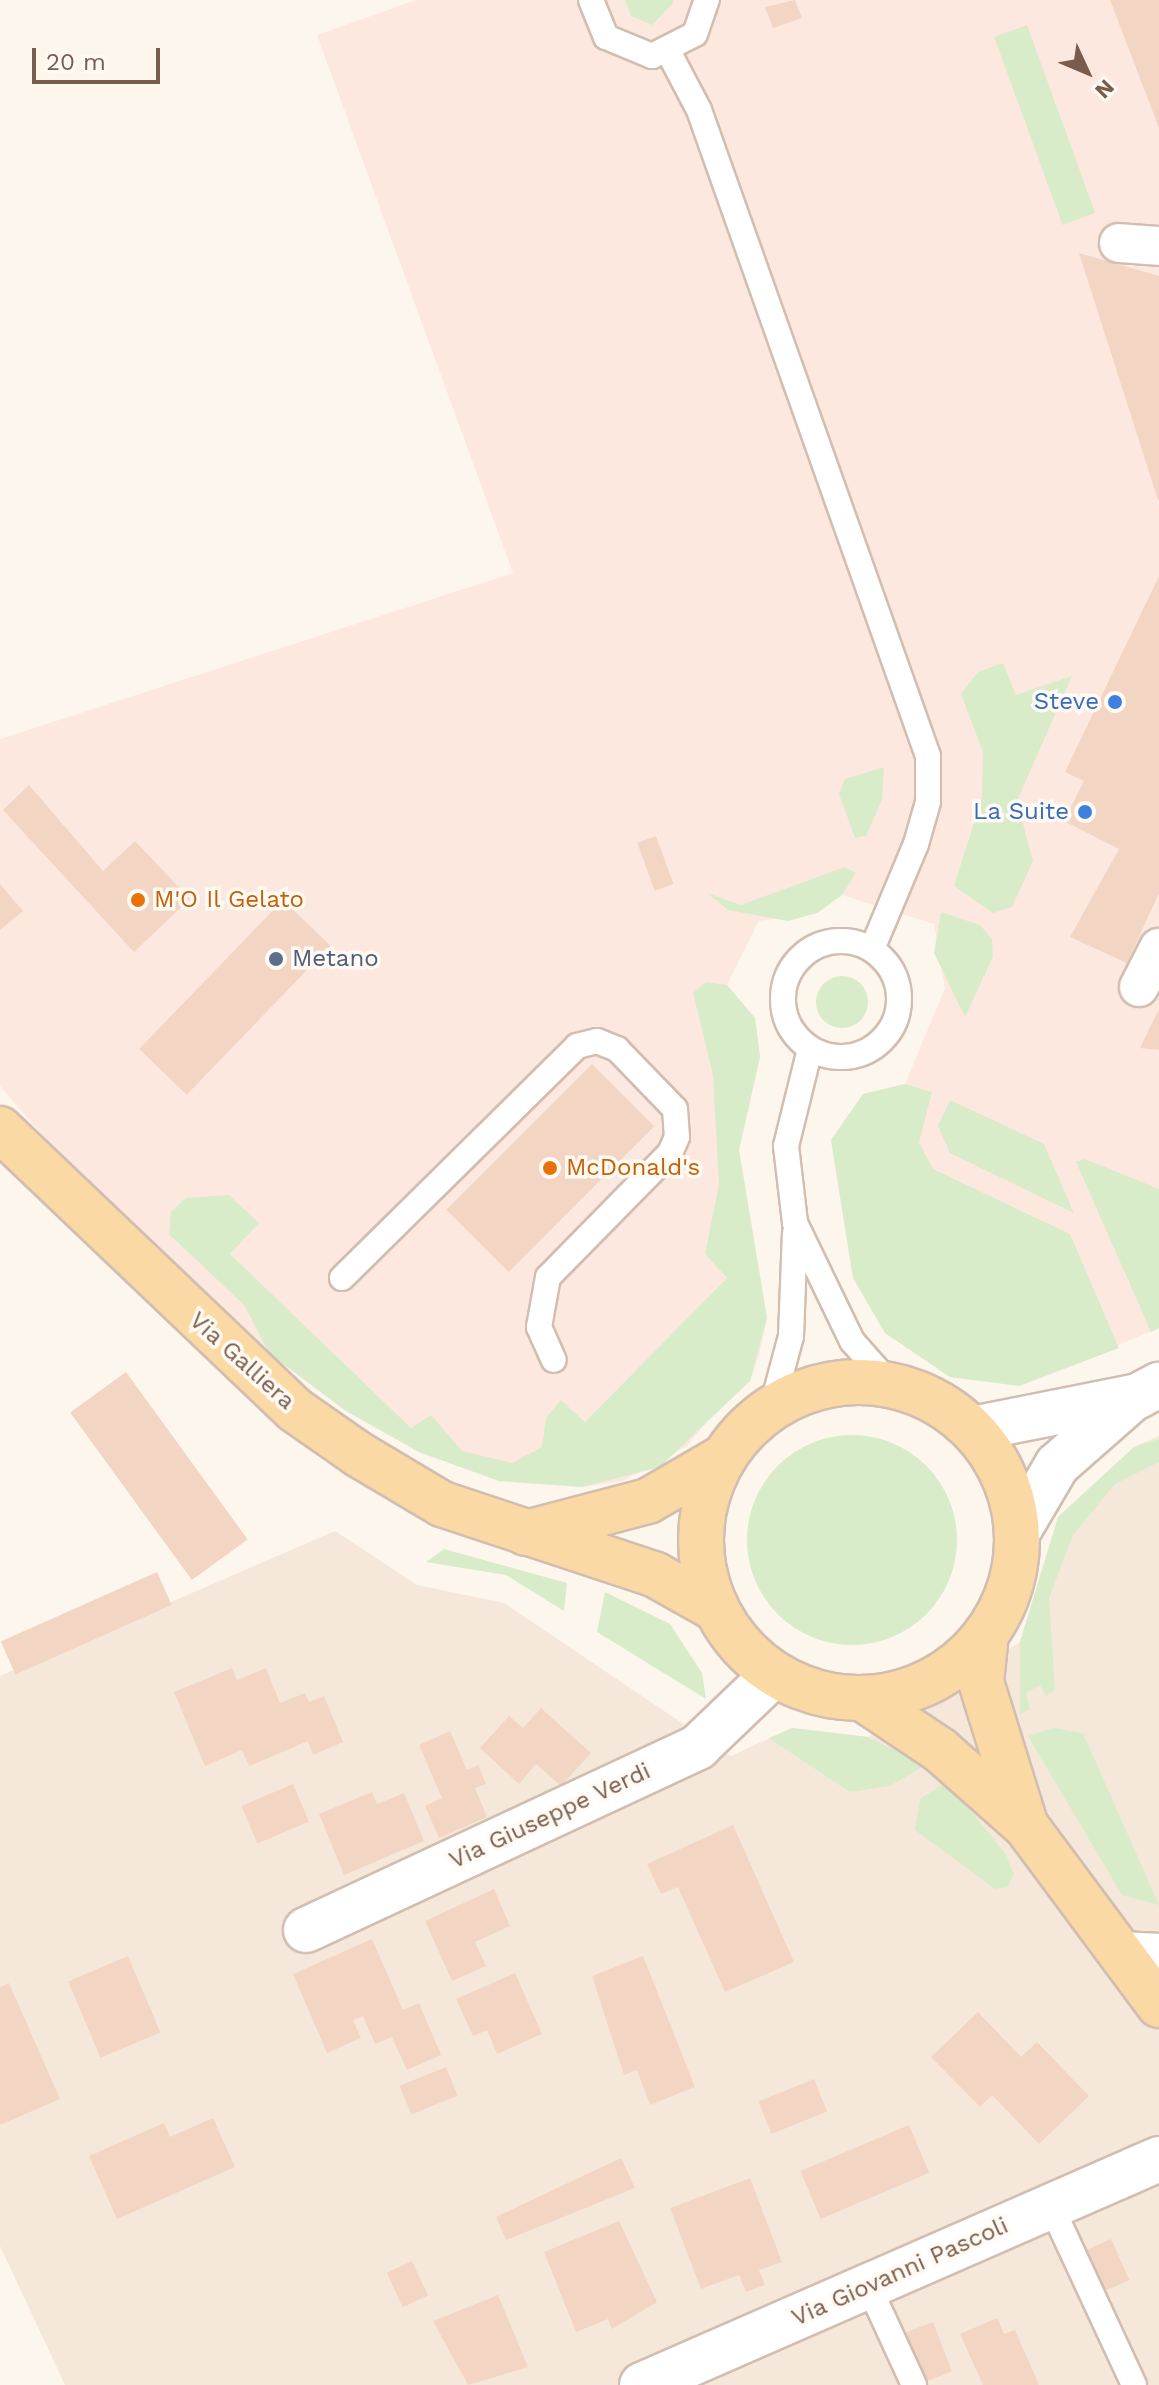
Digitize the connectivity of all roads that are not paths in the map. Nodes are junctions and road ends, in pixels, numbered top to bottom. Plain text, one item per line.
1 (591, 0) edge
2 (707, 0) edge
3 (669, 53) junction
4 (1119, 243) dead end
5 (1159, 246) edge
6 (1159, 948) edge
7 (872, 949) junction
8 (1139, 987) dead end
9 (810, 1049) junction
10 (0, 1129) edge
11 (795, 1223) junction
12 (342, 1278) dead end
13 (554, 1360) dead end
14 (890, 1384) junction
15 (1148, 1390) edge
16 (772, 1407) junction
17 (972, 1429) junction
18 (724, 1457) junction
19 (526, 1533) junction
20 (1017, 1533) junction
21 (716, 1609) junction
22 (986, 1634) junction
23 (774, 1674) junction
24 (862, 1698) junction
25 (1026, 1826) junction
26 (306, 1930) dead end
27 (1140, 1955) edge
28 (1159, 2005) edge
29 (1159, 2159) edge
30 (1051, 2206) junction
31 (869, 2287) junction
32 (668, 2380) edge
33 (914, 2385) edge
34 (1134, 2385) edge

1 - 3 lane
2 - 3 lane
3 - 7 lane
4 - 5 street
6 - 8 street
7 - 9 lane
7 - 9 lane
9 - 11 lane
10 - 19 main road, Via Galliera
11 - 14 lane
11 - 16 lane
12 - 13 lane
14 - 16 main road
14 - 17 main road
15 - 17 street
15 - 20 street
16 - 18 main road
17 - 20 main road
18 - 19 main road
18 - 21 main road
19 - 21 main road, Via Galliera
20 - 22 main road
21 - 23 main road
22 - 24 main road
22 - 25 main road
23 - 24 main road
23 - 26 street, Via Giuseppe Verdi
24 - 25 main road
25 - 27 main road
27 - 28 main road
29 - 30 street, Via Giovanni Pascoli
30 - 31 street, Via Giovanni Pascoli
30 - 34 lane
31 - 32 street, Via Giovanni Pascoli
31 - 33 lane

